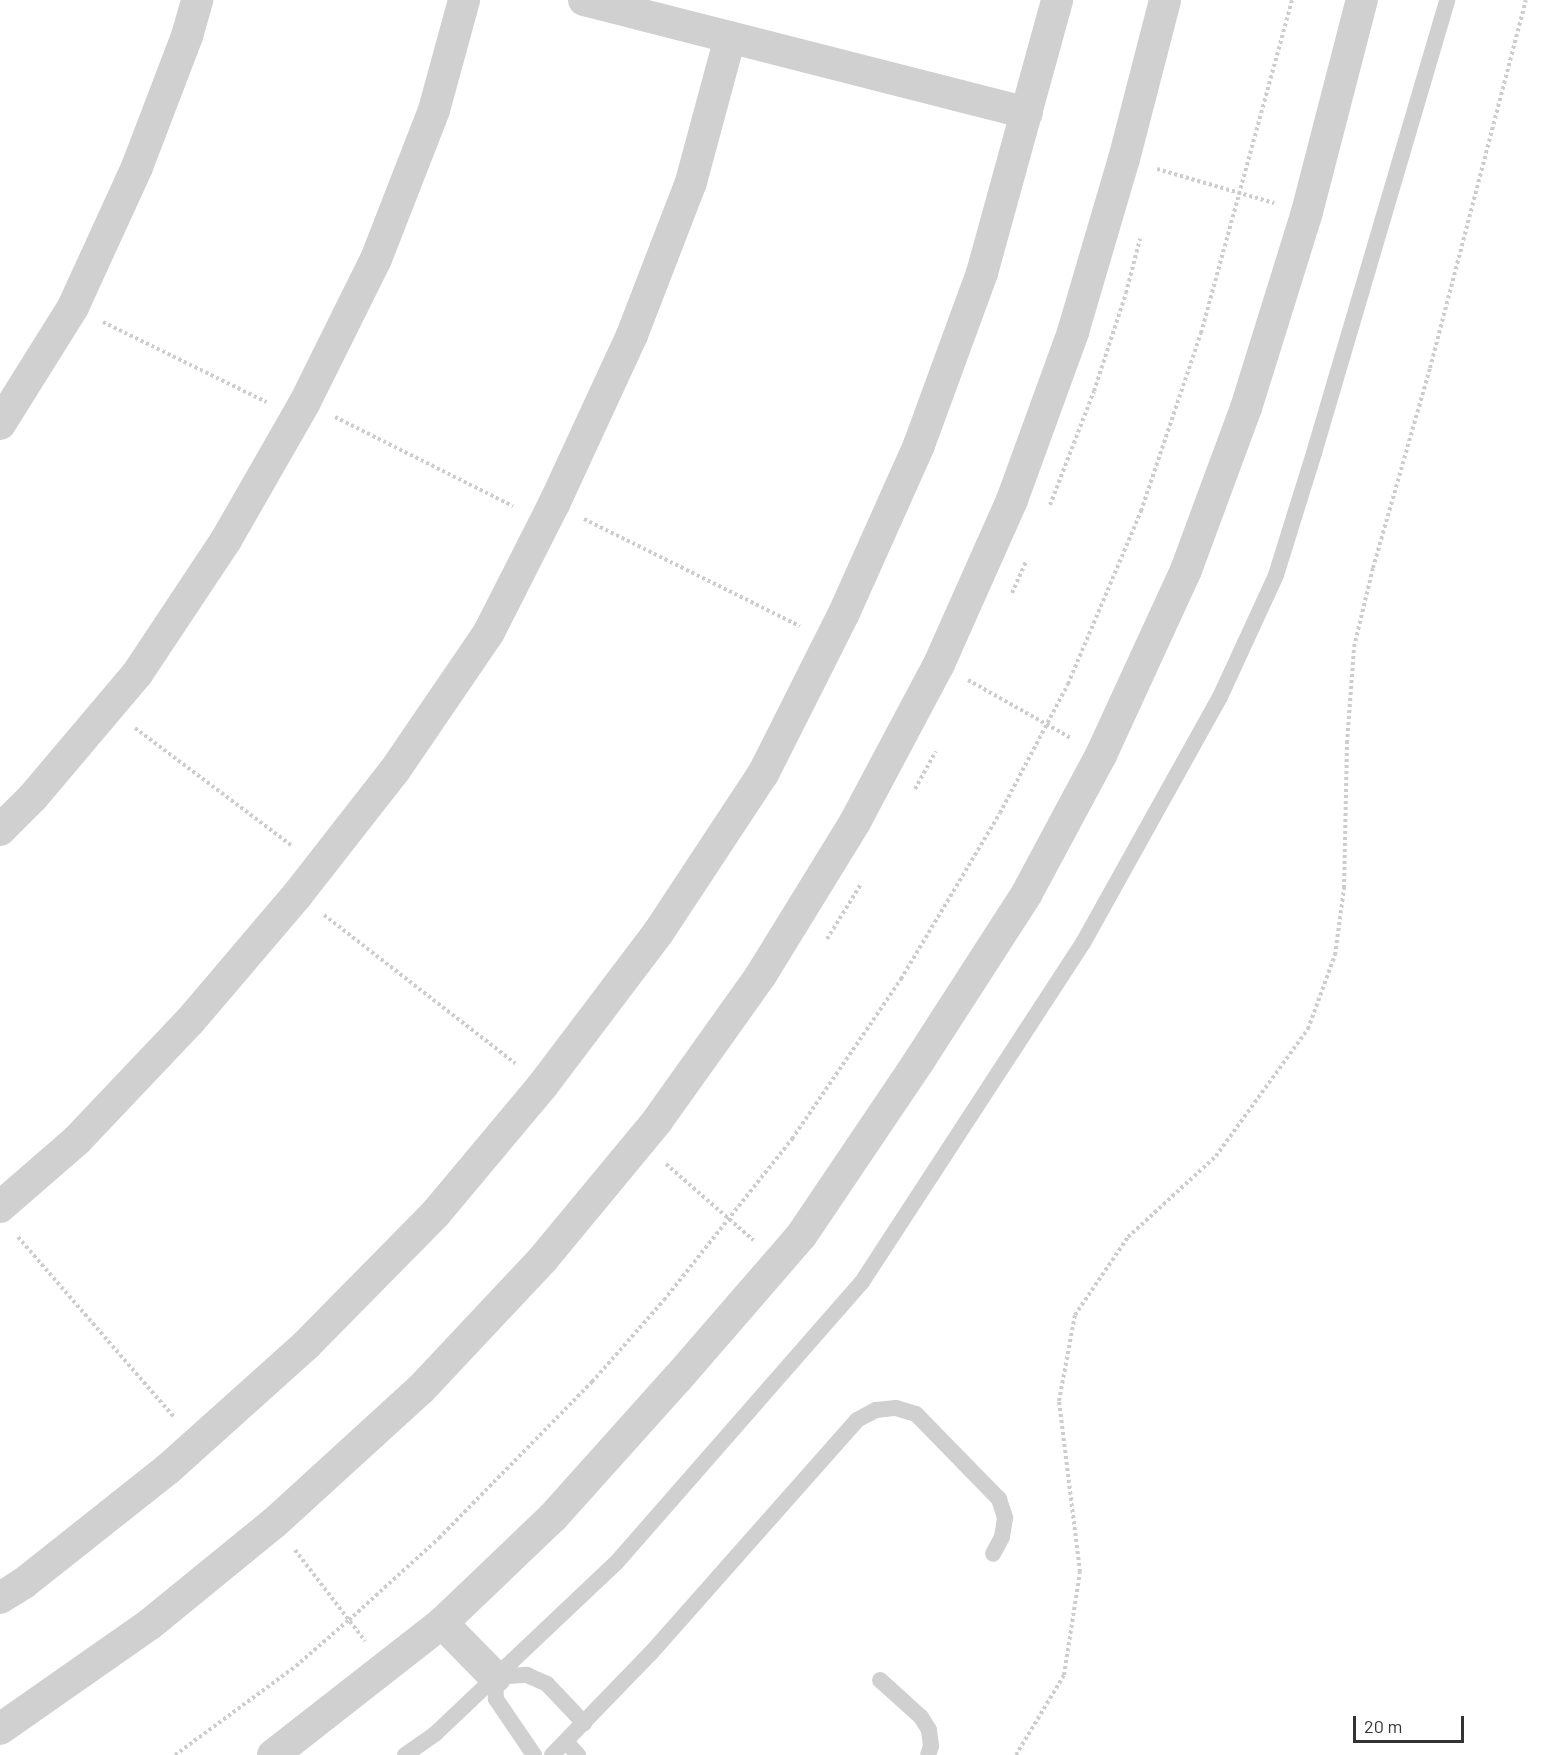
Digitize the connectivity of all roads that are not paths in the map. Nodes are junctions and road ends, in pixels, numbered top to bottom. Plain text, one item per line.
1 (197, 0) edge
2 (464, 0) edge
3 (584, 0) edge
4 (1056, 0) edge
5 (1165, 0) edge
6 (1362, 0) edge
7 (1447, 0) edge
8 (730, 37) junction
9 (1027, 113) junction
10 (0, 424) edge
11 (0, 830) edge
12 (0, 1207) edge
13 (993, 1554) dead end
14 (0, 1598) edge
15 (442, 1623) junction
16 (495, 1677) junction
17 (880, 1680) dead end
18 (584, 1723) junction
19 (0, 1729) edge
20 (566, 1742) junction
21 (273, 1755) edge
22 (405, 1755) edge
23 (534, 1755) edge
24 (552, 1755) edge
25 (578, 1755) edge
26 (928, 1755) edge

1 - 10 street
2 - 11 street
3 - 8 street
4 - 9 street
5 - 19 street
6 - 15 street
7 - 16 lane
8 - 9 street
8 - 12 street
9 - 14 street
13 - 18 lane
15 - 16 street
15 - 21 street
16 - 18 lane
16 - 22 lane
16 - 23 lane
17 - 26 lane
18 - 20 lane
20 - 24 lane
20 - 25 lane

